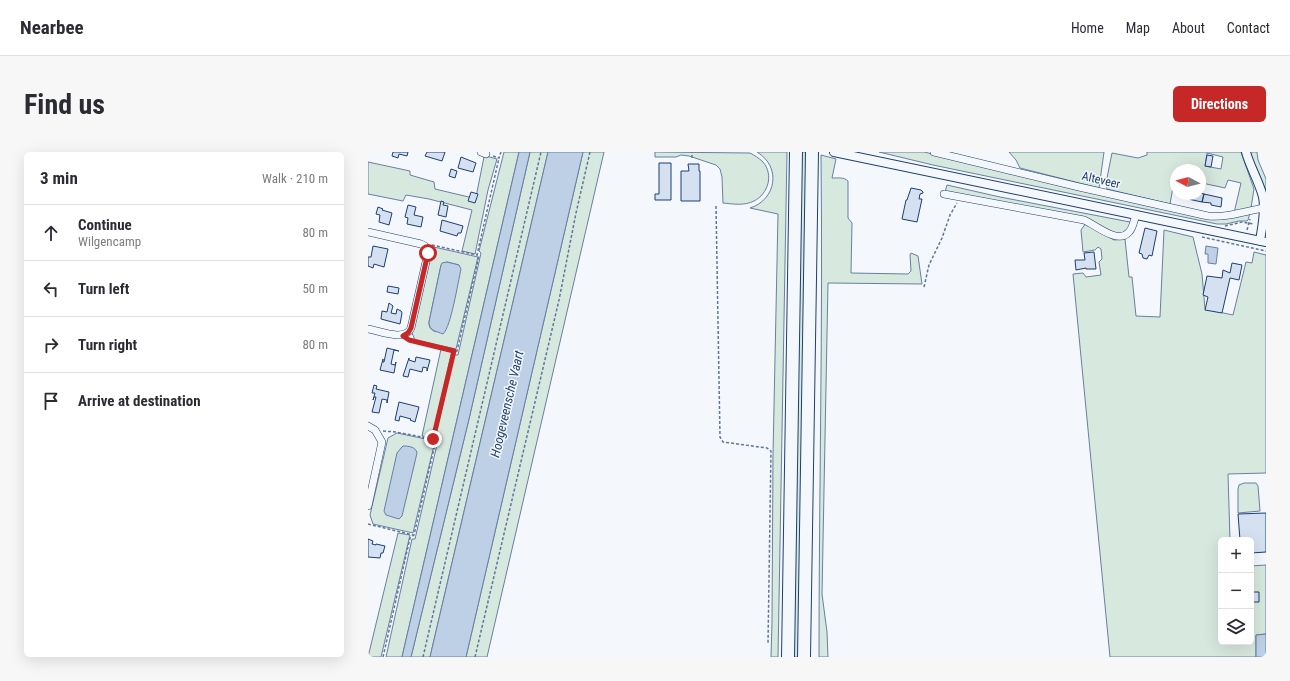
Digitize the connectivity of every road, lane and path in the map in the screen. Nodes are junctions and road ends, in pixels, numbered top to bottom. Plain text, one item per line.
1 (501, 152) edge
2 (541, 152) edge
3 (590, 152) edge
4 (692, 152) edge
5 (796, 152) edge
6 (812, 152) edge
7 (834, 152) edge
8 (934, 152) edge
9 (1246, 152) edge
10 (483, 153) edge
11 (499, 158) junction
12 (692, 158) dead end
13 (944, 194) dead end
14 (960, 198) junction
15 (716, 206) dead end
16 (1264, 208) junction
17 (1136, 215) junction
18 (368, 232) edge
19 (1263, 241) edge
20 (421, 244) junction
21 (477, 255) junction
22 (924, 287) dead end
23 (368, 329) edge
24 (403, 336) junction
25 (454, 351) junction
26 (368, 426) edge
27 (375, 430) junction
28 (433, 439) junction
29 (368, 506) edge
30 (368, 524) edge
31 (414, 535) junction
32 (806, 554) junction
33 (768, 644) dead end
34 (383, 657) edge
35 (423, 657) edge
36 (475, 657) edge
37 (788, 657) edge
38 (804, 657) edge
39 (813, 657) edge

1 - 11 path
2 - 35 path
3 - 36 path
4 - 12 path
5 - 37 highway
6 - 32 highway
7 - 17 street
8 - 16 street, Alteveer
9 - 16 street
10 - 11 path
11 - 21 path
13 - 14 street
14 - 17 street
14 - 22 path
15 - 33 path
16 - 19 street
17 - 19 street
18 - 20 street
20 - 21 path
20 - 24 street
21 - 25 path
23 - 24 street
24 - 25 path
25 - 28 path
26 - 27 street
27 - 28 path
27 - 29 street
28 - 31 path
30 - 31 path
31 - 34 path
32 - 38 highway
32 - 39 highway

